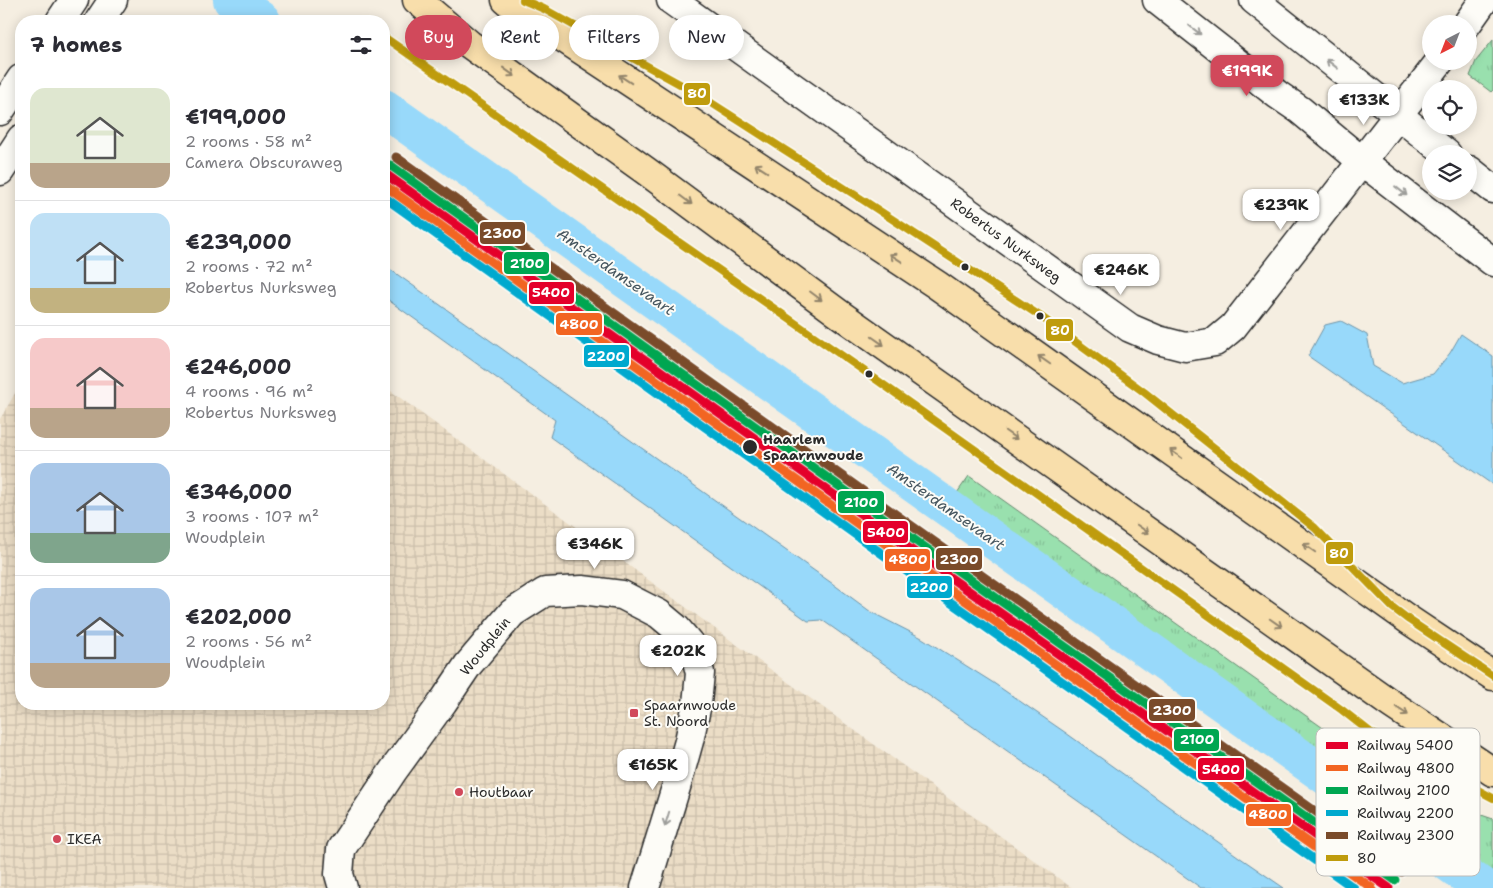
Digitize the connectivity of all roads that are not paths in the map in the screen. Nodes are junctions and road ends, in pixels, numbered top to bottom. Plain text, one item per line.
1 (74, 0) edge
2 (113, 0) edge
3 (417, 0) edge
4 (506, 0) edge
5 (671, 0) edge
6 (1157, 0) edge
7 (1254, 0) edge
8 (1484, 0) edge
9 (64, 15) edge
10 (103, 15) edge
11 (1473, 15) edge
12 (1433, 70) edge
13 (15, 88) edge
14 (0, 111) edge
15 (1398, 115) junction
16 (1436, 145) edge
17 (15, 148) edge
18 (1363, 162) junction
19 (0, 171) edge
20 (1477, 176) edge
21 (1493, 189) edge
22 (1493, 262) edge
23 (1493, 676) edge
24 (1426, 728) edge
25 (1480, 763) edge
26 (1493, 772) edge
27 (343, 888) edge
28 (645, 888) edge

1 - 9 main road
2 - 10 main road
3 -> 24 main road
23 -> 4 main road
5 - 18 main road, Robertus Nurksweg
6 -> 18 main road
15 -> 7 main road
8 - 11 main road
12 - 15 main road, Robertus Nurksweg
13 - 14 main road
15 - 16 main road
15 - 18 main road, Robertus Nurksweg
17 - 19 main road
18 -> 22 main road
20 - 21 main road
25 -> 26 main road
27 -> 28 main road, Woudplein

